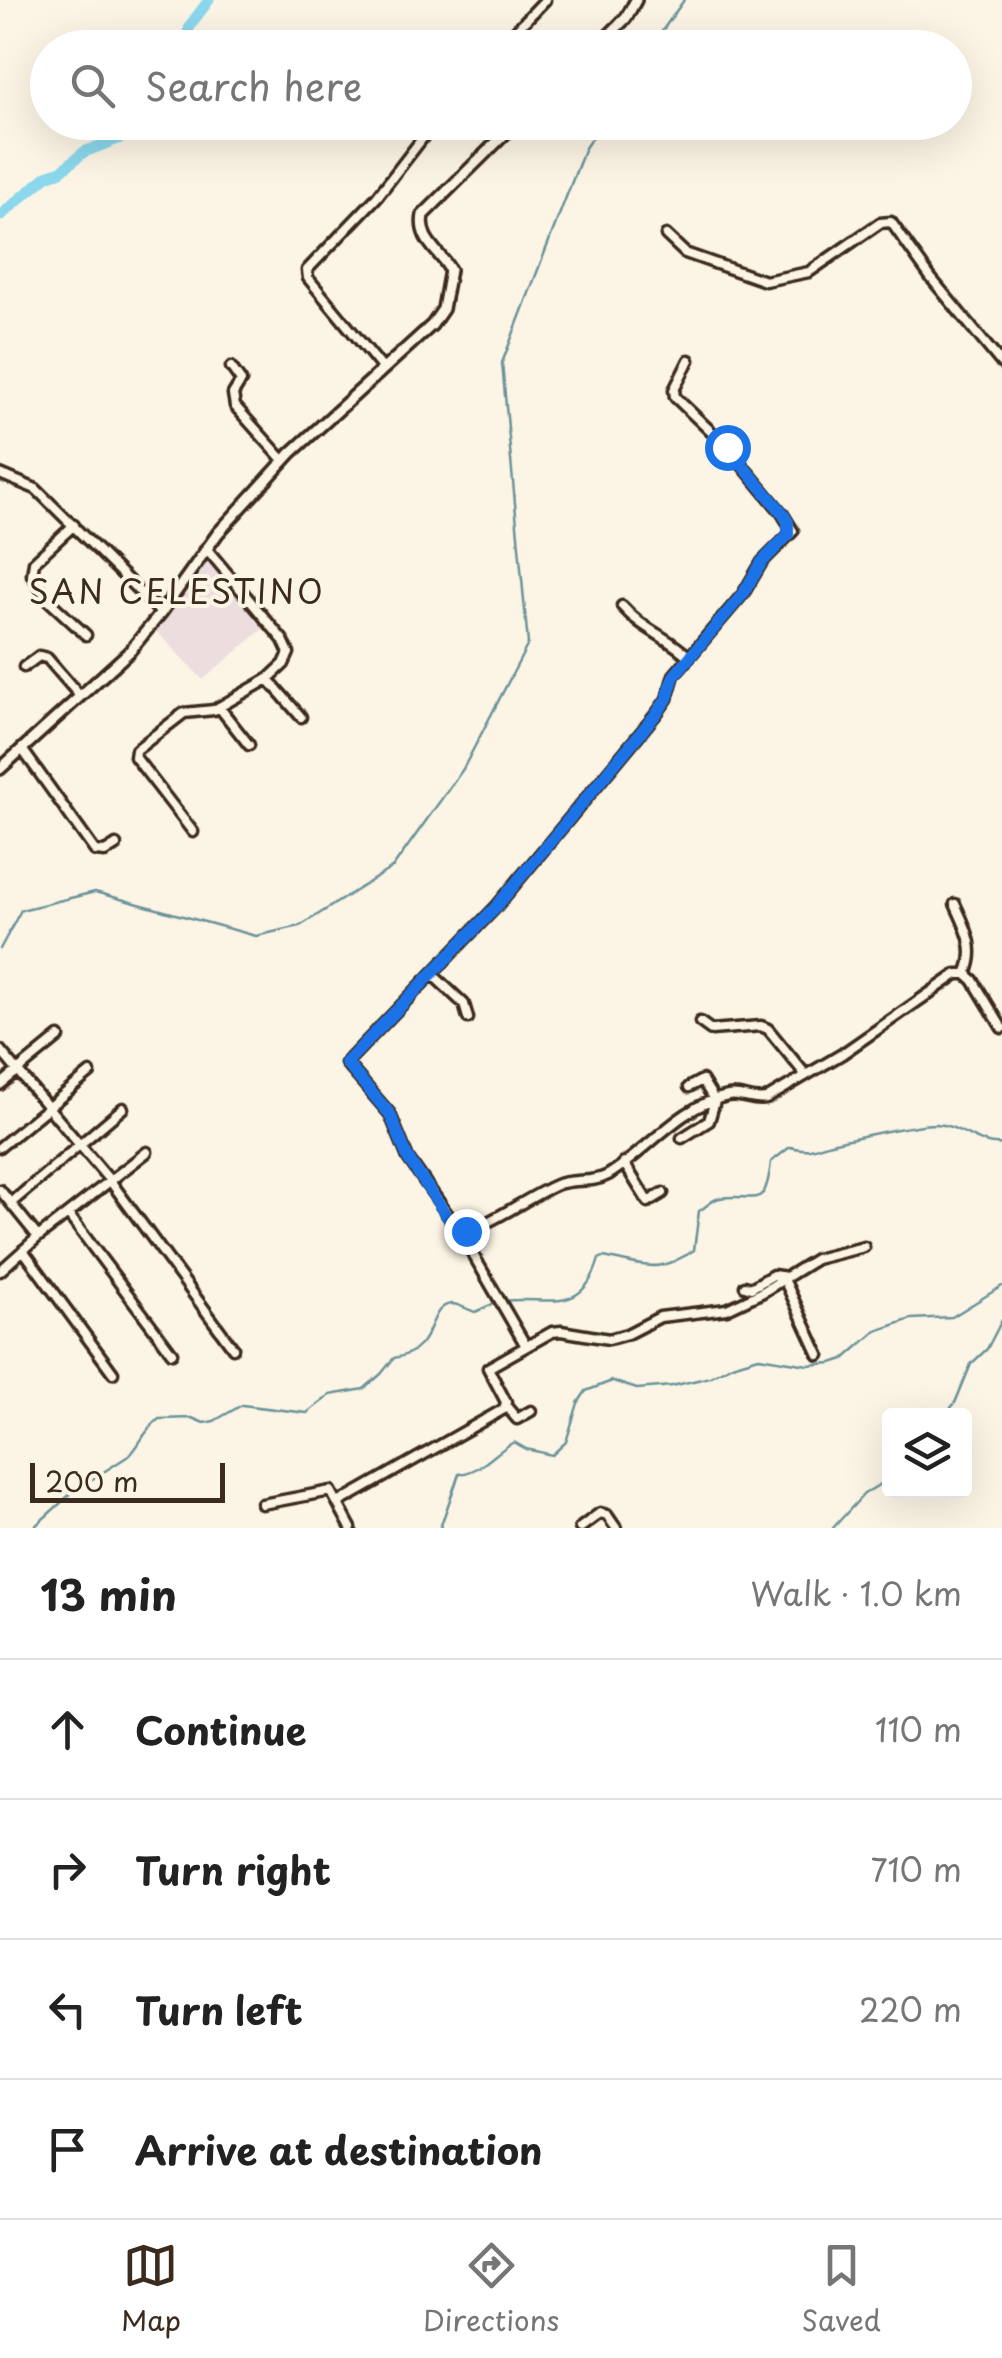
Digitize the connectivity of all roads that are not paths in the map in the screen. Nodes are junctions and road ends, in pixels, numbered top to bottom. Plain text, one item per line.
1 (545, 0) edge
2 (636, 0) edge
3 (516, 30) edge
4 (614, 30) edge
5 (421, 140) edge
6 (498, 140) edge
7 (666, 235) dead end
8 (689, 360) dead end
9 (1002, 364) edge
10 (230, 367) dead end
11 (383, 369) junction
12 (284, 461) junction
13 (0, 474) edge
14 (74, 524) junction
15 (206, 548) junction
16 (622, 606) dead end
17 (161, 613) junction
18 (86, 635) dead end
19 (689, 657) junction
20 (24, 667) dead end
21 (268, 678) junction
22 (80, 696) junction
23 (219, 708) junction
24 (302, 717) dead end
25 (249, 745) dead end
26 (22, 750) junction
27 (0, 768) edge
28 (194, 832) dead end
29 (116, 845) dead end
30 (954, 904) dead end
31 (966, 974) junction
32 (434, 975) junction
33 (468, 1018) dead end
34 (700, 1022) dead end
35 (1002, 1028) edge
36 (59, 1036) dead end
37 (0, 1050) edge
38 (18, 1070) junction
39 (90, 1073) dead end
40 (805, 1074) junction
41 (0, 1084) edge
42 (689, 1086) dead end
43 (715, 1101) junction
44 (49, 1107) junction
45 (123, 1108) dead end
46 (682, 1138) dead end
47 (80, 1144) junction
48 (0, 1147) edge
49 (147, 1152) dead end
50 (624, 1163) junction
51 (111, 1182) junction
52 (0, 1190) edge
53 (663, 1192) dead end
54 (11, 1203) junction
55 (68, 1214) junction
56 (460, 1232) junction
57 (38, 1237) junction
58 (864, 1248) dead end
59 (24, 1250) junction
60 (0, 1272) edge
61 (786, 1278) junction
62 (745, 1286) dead end
63 (526, 1346) junction
64 (233, 1348) dead end
65 (172, 1353) dead end
66 (819, 1355) dead end
67 (113, 1373) dead end
68 (506, 1406) junction
69 (531, 1411) dead end
70 (262, 1504) dead end
71 (338, 1504) junction
72 (351, 1528) edge
73 (580, 1528) edge
74 (616, 1528) edge

1 - 3 street
2 - 4 main road
5 - 11 street
6 - 11 main road
7 - 9 street
8 - 19 street
10 - 12 street
11 - 12 main road
12 - 15 main road
13 - 14 street
14 - 17 street
14 - 18 street
15 - 17 main road
15 - 21 street
16 - 19 street
17 - 22 main road
19 - 32 street
20 - 22 street
21 - 23 street
21 - 24 street
22 - 26 main road
23 - 25 street
23 - 28 street
26 - 27 main road
26 - 29 street
30 - 31 street
31 - 35 street
31 - 40 street
32 - 33 street
32 - 56 street
34 - 40 street
36 - 38 street
37 - 38 street
38 - 41 street
38 - 44 street
39 - 44 street
40 - 43 street
42 - 43 street
43 - 46 street
43 - 50 street
44 - 47 street
44 - 48 street
45 - 47 street
47 - 51 street
47 - 54 street
49 - 51 street
50 - 53 street
50 - 56 street
51 - 55 street
51 - 64 street
52 - 54 street
54 - 57 street
55 - 57 street
55 - 65 street
56 - 63 street
57 - 59 street
58 - 61 street
59 - 60 street
59 - 67 street
61 - 62 street
61 - 63 street
61 - 66 street
63 - 68 street
68 - 69 street
68 - 71 street
70 - 71 street
71 - 72 street
73 - 74 street

